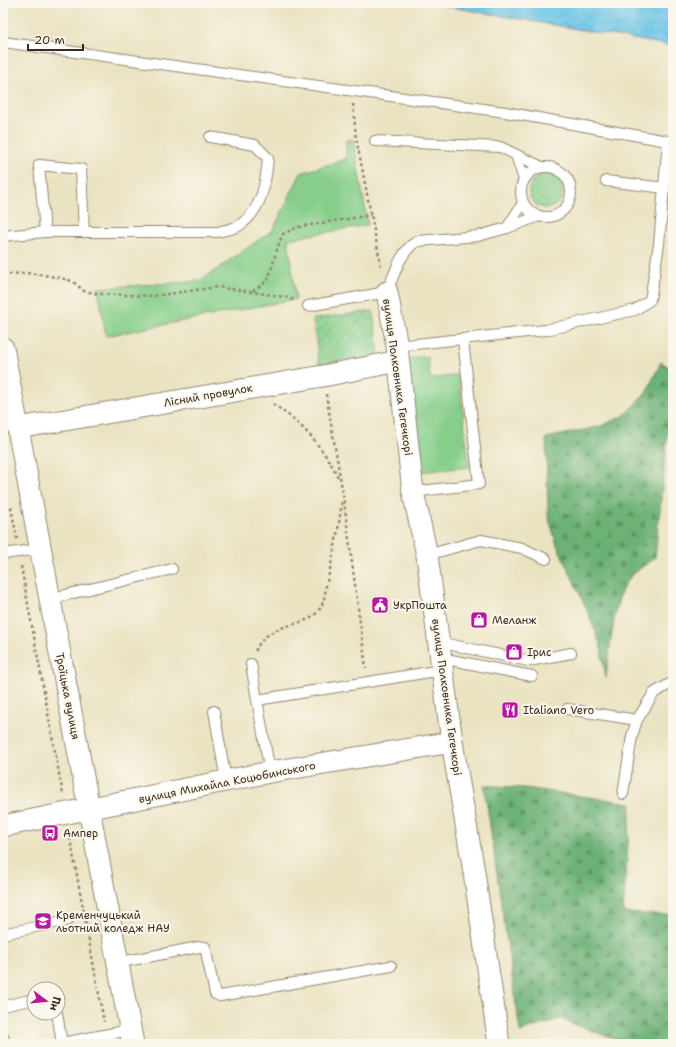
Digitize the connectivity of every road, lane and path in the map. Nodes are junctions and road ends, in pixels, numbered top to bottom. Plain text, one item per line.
1 (3, 42) edge
2 (352, 91) junction
3 (210, 137) dead end
4 (375, 141) dead end
5 (671, 141) edge
6 (516, 155) junction
7 (542, 167) junction
8 (524, 180) junction
9 (606, 181) dead end
10 (665, 188) junction
11 (523, 203) junction
12 (371, 215) junction
13 (539, 216) junction
14 (507, 228) junction
15 (45, 232) junction
16 (84, 232) junction
17 (3, 236) edge
18 (9, 274) dead end
19 (253, 291) junction
20 (387, 292) junction
21 (308, 306) joint
22 (463, 340) junction
23 (3, 348) edge
24 (397, 354) junction
25 (323, 376) junction
26 (246, 389) junction
27 (18, 428) junction
28 (340, 481) junction
29 (413, 492) junction
30 (343, 494) junction
31 (10, 500) dead end
32 (40, 549) junction
33 (19, 552) junction
34 (3, 554) edge
35 (427, 555) junction
36 (546, 559) dead end
37 (172, 569) dead end
38 (49, 599) junction
39 (571, 653) dead end
40 (440, 657) junction
41 (251, 664) joint
42 (532, 676) dead end
43 (368, 682) junction
44 (673, 682) edge
45 (257, 700) junction
46 (567, 709) dead end
47 (214, 711) dead end
48 (637, 720) junction
49 (452, 742) junction
50 (270, 772) junction
51 (226, 781) junction
52 (623, 794) dead end
53 (90, 810) junction
54 (66, 814) junction
55 (3, 826) edge
56 (68, 920) dead end
57 (3, 934) edge
58 (116, 962) junction
59 (391, 966) dead end
60 (26, 1001) edge
61 (3, 1006) edge
62 (58, 1021) edge
63 (106, 1034) junction
64 (3, 1036) edge
65 (131, 1037) edge
66 (5, 1044) edge
67 (62, 1044) edge
68 (499, 1044) edge

1 - 2 lane
2 - 5 lane
2 - 12 path, вулиця Полковника Гегечкорі
3 - 16 lane
4 - 6 lane
5 - 10 lane
6 - 7 lane
6 - 8 lane
7 - 8 lane
7 - 13 lane
8 - 11 lane
9 - 10 lane
10 - 22 lane
11 - 13 lane
11 - 14 lane
12 - 19 path
12 - 20 path, вулиця Полковника Гегечкорі
13 - 14 lane
14 - 20 lane
15 - 16 lane
15 - 16 lane
15 - 17 lane
18 - 19 path
19 - 21 path
20 - 21 lane
20 - 24 street, вулиця Полковника Гегечкорі
22 - 24 lane
22 - 29 lane
23 - 27 street, Троїцька вулиця
24 - 25 street, Лісний провулок
24 - 29 street, вулиця Полковника Гегечкорі
25 - 26 street, Лісний провулок
25 - 28 path
26 - 27 street, Лісний провулок
26 - 28 path
27 - 32 street, Троїцька вулиця
28 - 30 path
29 - 35 street, вулиця Полковника Гегечкорі
30 - 41 path
30 - 43 path
31 - 33 path
32 - 33 lane
32 - 38 street, Троїцька вулиця
33 - 34 lane
33 - 54 path
35 - 36 lane
35 - 40 street, вулиця Полковника Гегечкорі
37 - 38 lane
38 - 53 street, Троїцька вулиця
39 - 40 lane
40 - 42 lane
40 - 43 lane
40 - 49 street, вулиця Полковника Гегечкорі
41 - 45 lane
43 - 45 lane
44 - 48 lane
45 - 50 lane
46 - 48 lane
47 - 51 lane
48 - 52 lane
49 - 50 street, вулиця Михайла Коцюбинського
49 - 68 street, вулиця Полковника Гегечкорі
50 - 51 street, вулиця Михайла Коцюбинського
51 - 53 street, вулиця Михайла Коцюбинського
53 - 54 street, вулиця Михайла Коцюбинського
53 - 58 street, Троїцька вулиця
54 - 55 street, вулиця Михайла Коцюбинського
54 - 63 path
56 - 57 lane
58 - 59 lane
58 - 65 street, Троїцька вулиця
60 - 61 lane
62 - 67 lane
63 - 65 lane
63 - 67 lane
64 - 66 lane

